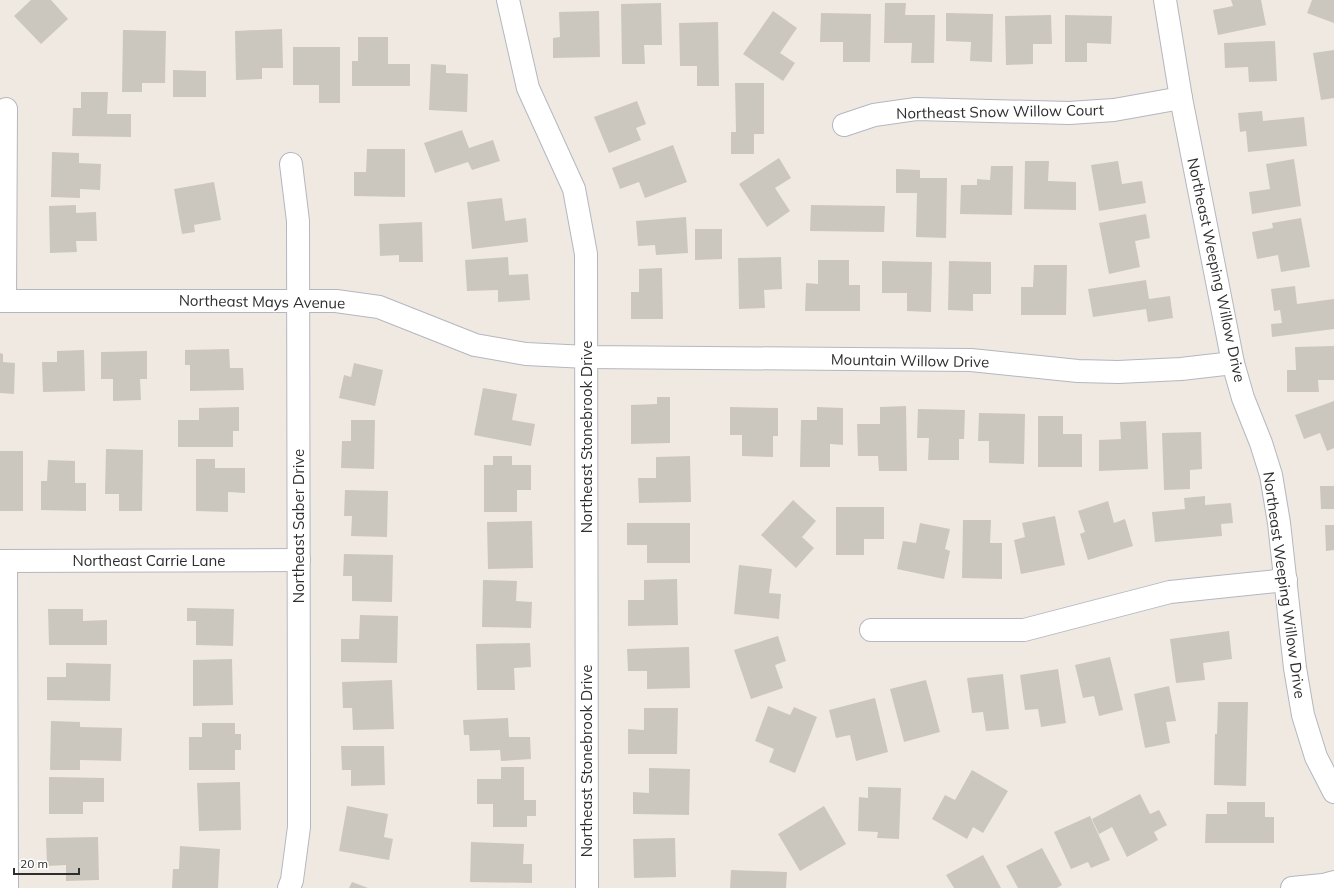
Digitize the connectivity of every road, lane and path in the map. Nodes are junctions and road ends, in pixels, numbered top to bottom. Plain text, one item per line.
1 (508, 0) edge
2 (1165, 0) edge
3 (1182, 98) junction
4 (6, 109) dead end
5 (844, 125) dead end
6 (291, 164) dead end
7 (298, 300) junction
8 (3, 301) edge
9 (587, 357) junction
10 (1233, 363) junction
11 (299, 560) junction
12 (3, 561) edge
13 (1286, 580) junction
14 (871, 630) dead end
15 (1334, 792) edge
16 (1334, 882) edge
17 (7, 888) edge
18 (289, 888) edge
19 (587, 888) edge
20 (1292, 888) edge

1 - 9 street, Northeast Stonebrook Drive
2 - 3 street, Northeast Weeping Willow Drive
3 - 5 street, Northeast Snow Willow Court
3 - 10 street, Northeast Weeping Willow Drive
4 - 8 street
6 - 7 street, Northeast Saber Drive
7 - 8 street, Northeast Mays Avenue
7 - 9 street, Northeast Mays Avenue
7 - 11 street, Northeast Saber Drive
9 - 10 street, Mountain Willow Drive
9 - 19 street, Northeast Stonebrook Drive
10 - 13 street, Northeast Weeping Willow Drive
11 - 12 street, Northeast Carrie Lane
11 - 18 street, Northeast Saber Drive
12 - 17 street
13 - 14 street
13 - 15 street, Northeast Weeping Willow Drive
16 - 20 street

